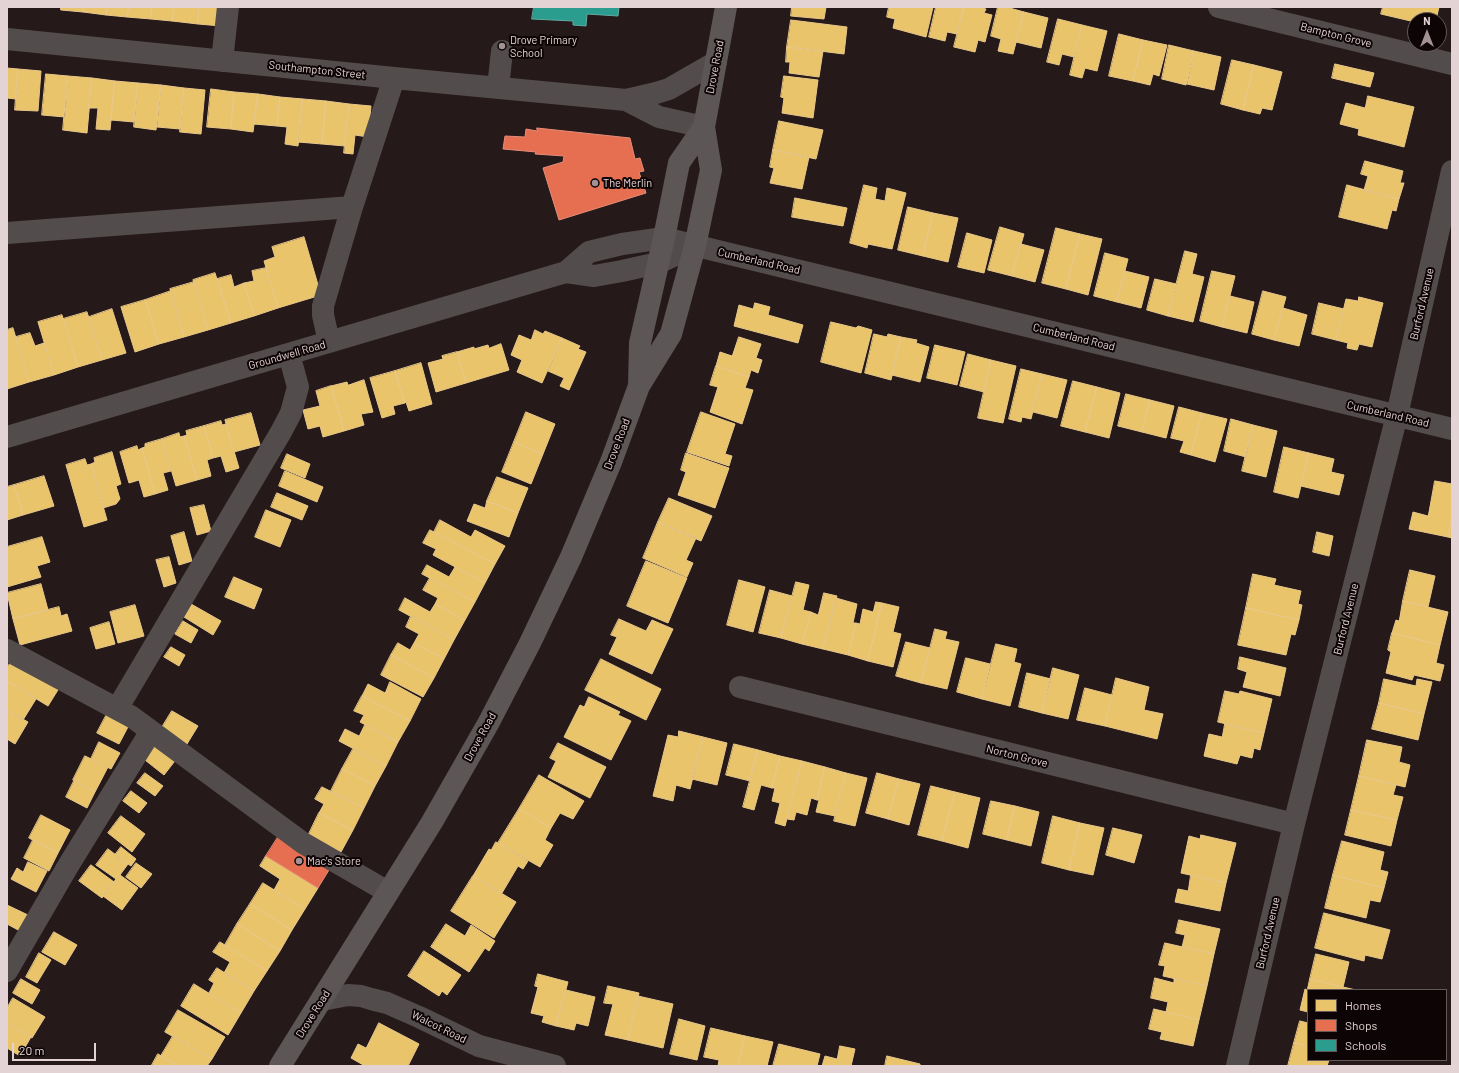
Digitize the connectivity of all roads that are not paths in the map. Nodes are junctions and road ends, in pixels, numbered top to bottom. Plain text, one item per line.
1 (228, 7) edge
2 (726, 7) edge
3 (1219, 7) edge
4 (7, 39) edge
5 (502, 51) dead end
6 (222, 61) junction
7 (716, 62) junction
8 (1452, 64) edge
9 (394, 78) junction
10 (498, 88) junction
11 (626, 100) junction
12 (704, 127) junction
13 (1452, 171) edge
14 (352, 207) junction
15 (7, 233) edge
16 (664, 238) junction
17 (695, 246) junction
18 (658, 263) junction
19 (566, 272) junction
20 (329, 342) junction
21 (289, 354) junction
22 (639, 386) junction
23 (1397, 415) junction
24 (1452, 429) edge
25 (7, 438) edge
26 (7, 650) edge
27 (740, 687) dead end
28 (117, 709) junction
29 (151, 731) junction
30 (1294, 824) junction
31 (388, 892) junction
32 (7, 971) edge
33 (322, 1000) junction
34 (280, 1066) edge
35 (555, 1066) edge
36 (1237, 1066) edge

1 - 6 street
2 - 7 main road, Drove Road
3 - 8 street, Bampton Grove
4 - 6 street, Southampton Street
5 - 10 street
6 - 9 street, Southampton Street
7 - 11 street, Southampton Street
7 - 12 main road, Drove Road
9 - 10 street, Southampton Street
9 - 14 street
10 - 11 street, Southampton Street
11 - 12 street, Southampton Street
12 - 16 main road, Drove Road
12 - 17 main road, Drove Road
13 - 23 street, Burford Avenue
14 - 15 street
14 - 20 street
16 - 17 street, Cumberland Road
16 - 18 main road, Drove Road
16 - 19 street, Groundwell Road
17 - 18 street, Groundwell Road
17 - 22 main road, Drove Road
17 - 23 street, Cumberland Road
18 - 19 street, Groundwell Road
18 - 22 main road, Drove Road
19 - 20 street, Groundwell Road
20 - 21 street, Groundwell Road
21 - 25 street, Groundwell Road
21 - 28 street
22 - 31 main road, Drove Road
23 - 24 street, Cumberland Road
23 - 30 street, Burford Avenue
26 - 28 street
27 - 30 street, Norton Grove
28 - 29 street
29 - 31 street
29 - 32 street
30 - 36 street, Burford Avenue
31 - 33 main road, Drove Road
33 - 34 main road, Drove Road
33 - 35 street, Walcot Road

